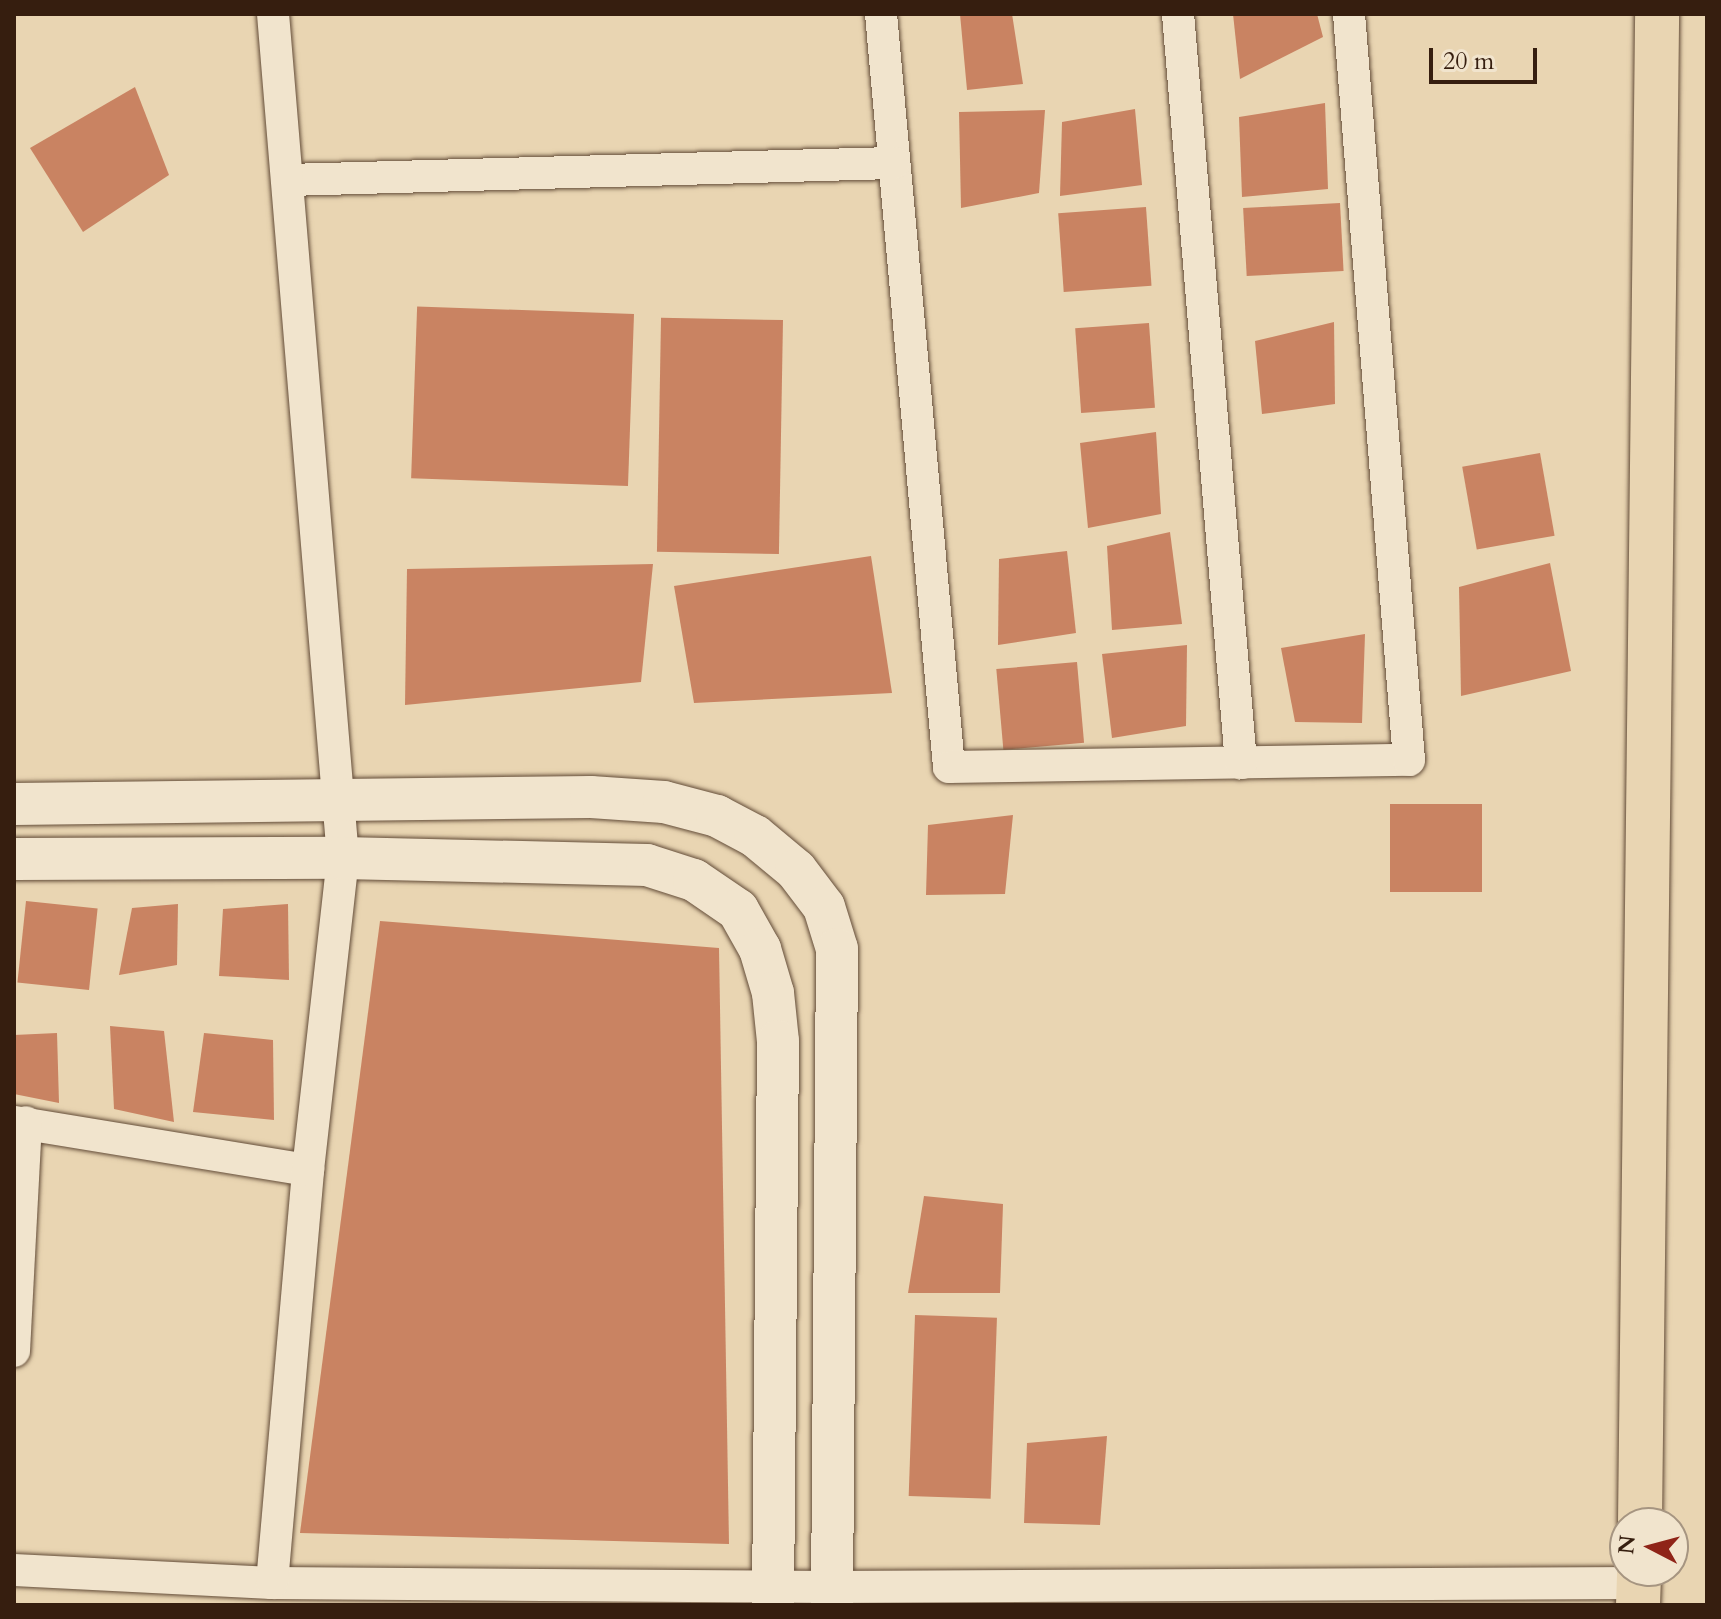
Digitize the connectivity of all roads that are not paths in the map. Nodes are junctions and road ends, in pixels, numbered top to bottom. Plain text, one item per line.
1 (273, 14) edge
2 (881, 14) edge
3 (1178, 14) edge
4 (1349, 14) edge
5 (1657, 14) edge
6 (894, 163) junction
7 (288, 180) junction
8 (1241, 763) junction
9 (339, 800) junction
10 (14, 804) edge
11 (343, 858) junction
12 (14, 859) edge
13 (20, 1122) edge
14 (308, 1170) junction
15 (17, 1254) edge
16 (14, 1351) edge
17 (1640, 1507) edge
18 (14, 1570) edge
19 (272, 1583) junction
20 (1609, 1586) edge
21 (773, 1595) edge
22 (832, 1596) edge

1 - 7 street
2 - 6 street
3 - 8 street
4 - 8 street
5 - 17 main road
6 - 7 street
6 - 8 street
7 - 9 street
9 - 10 street
9 - 11 street
9 - 22 street
11 - 12 street
11 - 14 street
11 - 21 street
13 - 14 street
13 - 15 street
14 - 19 street
15 - 16 street
18 - 19 street
19 - 21 street
20 - 22 street
21 - 22 street

